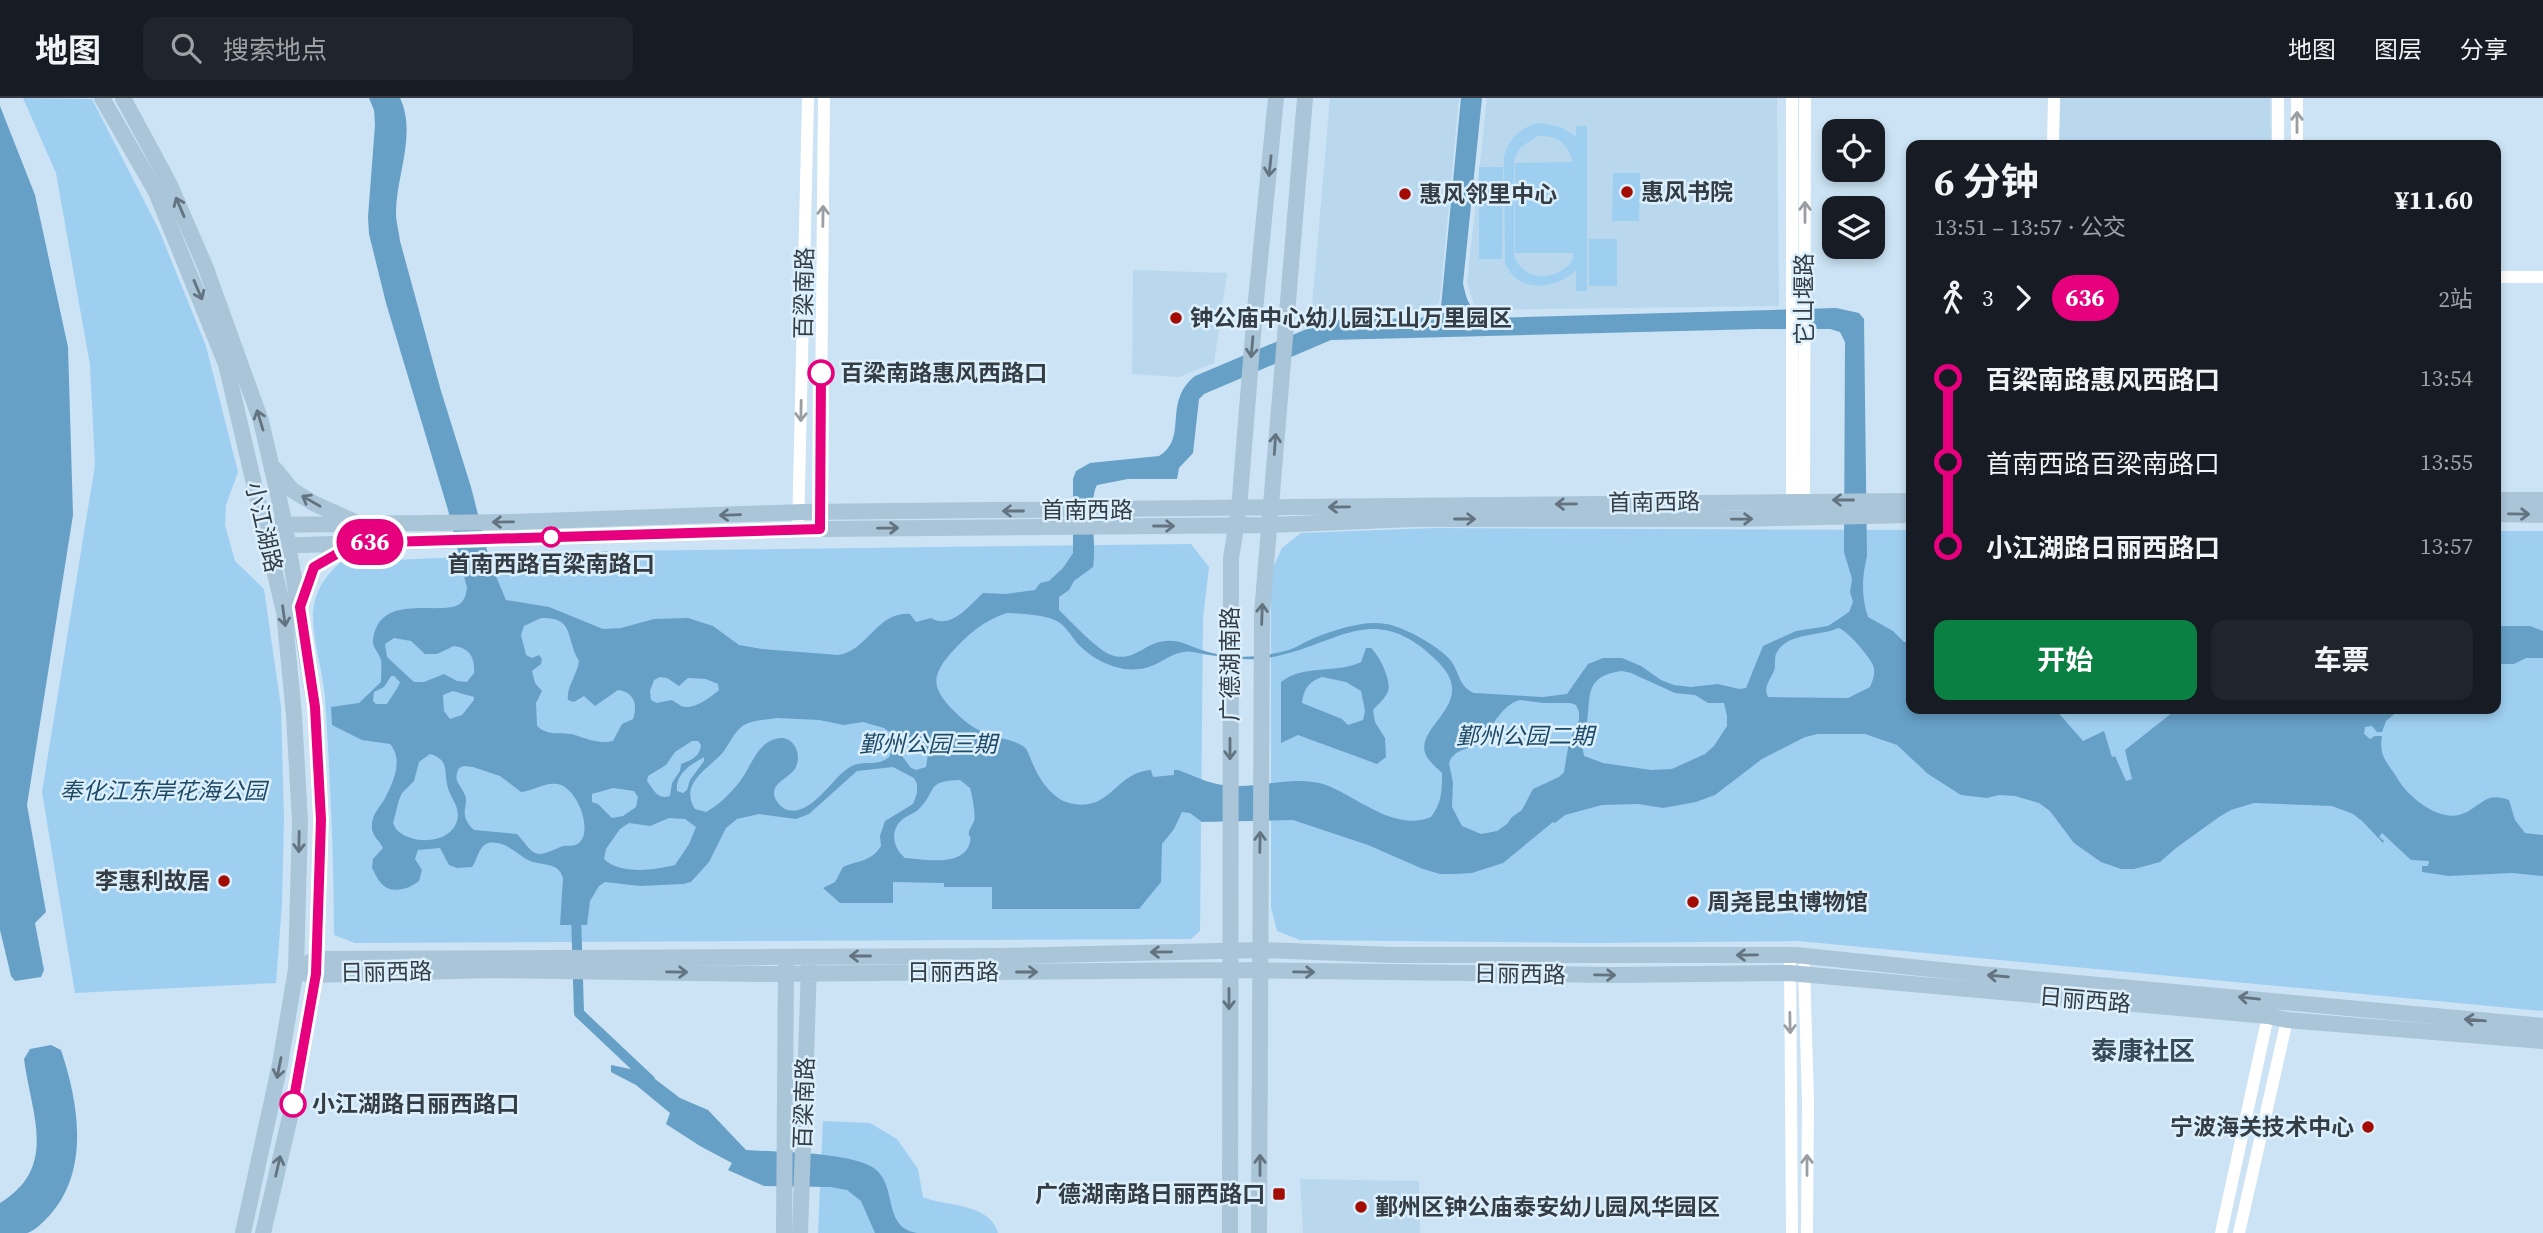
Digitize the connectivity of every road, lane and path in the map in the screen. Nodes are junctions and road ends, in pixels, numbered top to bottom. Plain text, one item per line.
1 (102, 98) edge
2 (123, 98) edge
3 (808, 98) edge
4 (824, 98) edge
5 (1276, 98) edge
6 (1306, 98) edge
7 (1792, 98) edge
8 (1805, 98) edge
9 (2054, 98) edge
10 (2278, 98) edge
11 (2297, 98) edge
12 (2053, 140) edge
13 (2278, 140) edge
14 (2297, 140) edge
15 (2501, 276) edge
16 (2543, 277) edge
17 (272, 465) junction
18 (1798, 500) junction
19 (2501, 500) edge
20 (2543, 500) edge
21 (1906, 501) edge
22 (1270, 508) junction
23 (798, 512) junction
24 (820, 512) junction
25 (2501, 514) edge
26 (1906, 515) edge
27 (2543, 515) edge
28 (1238, 517) junction
29 (285, 524) junction
30 (360, 524) junction
31 (264, 525) junction
32 (1269, 525) junction
33 (798, 529) junction
34 (820, 529) junction
35 (356, 543) junction
36 (289, 545) junction
37 (269, 546) junction
38 (300, 607) junction
39 (1229, 950) junction
40 (1261, 950) junction
41 (1797, 955) junction
42 (809, 957) junction
43 (316, 966) junction
44 (786, 966) junction
45 (296, 970) junction
46 (1229, 970) junction
47 (1261, 971) junction
48 (808, 974) junction
49 (1797, 974) junction
50 (2268, 1016) junction
51 (2287, 1020) junction
52 (2543, 1026) edge
53 (2543, 1041) edge
54 (795, 1130) junction
55 (793, 1190) junction
56 (243, 1233) edge
57 (263, 1233) edge
58 (784, 1233) edge
59 (800, 1233) edge
60 (1230, 1233) edge
61 (1259, 1233) edge
62 (1792, 1233) edge
63 (1807, 1233) edge
64 (2221, 1233) edge
65 (2239, 1233) edge

1 -> 31 main road, 小江湖路
17 -> 2 main road, 小江湖路
3 -> 23 street, 百梁南路
24 -> 4 street, 百梁南路
5 -> 28 main road, 广德湖南路
22 -> 6 main road, 广德湖南路
7 - 18 street, 它山堰路
18 -> 8 street, 它山堰路
9 - 12 street
10 - 13 street
14 -> 11 street
15 - 16 street
17 - 29 main road, 小江湖路
30 -> 17 main road
21 -> 18 main road, 首南西路
18 -> 22 main road, 首南西路
19 - 20 main road
22 - 28 main road, 首南西路
22 - 32 main road, 广德湖南路
23 - 24 main road, 首南西路
23 -> 30 main road, 首南西路
23 - 33 street, 百梁南路
28 -> 24 main road, 首南西路
24 - 34 street, 百梁南路
25 -> 27 main road
32 -> 26 main road, 首南西路
28 - 32 main road, 首南西路
34 -> 28 main road, 首南西路
28 -> 39 main road, 广德湖南路
29 - 30 main road, 首南西路
29 - 31 main road, 首南西路
29 - 36 main road, 小江湖路
31 - 37 main road, 小江湖路
40 -> 32 main road, 广德湖南路
33 - 34 main road, 首南西路
33 - 35 main road, 首南西路
35 - 36 main road, 首南西路
35 - 38 main road
36 - 37 main road, 首南西路
36 - 38 main road, 小江湖路
37 -> 45 main road, 小江湖路
38 - 43 main road, 小江湖路
39 - 40 main road, 日丽西路
39 -> 42 main road, 日丽西路
39 - 46 main road, 广德湖南路
41 -> 40 main road, 日丽西路
40 - 47 main road, 广德湖南路
41 - 49 street
52 -> 41 main road, 日丽西路
42 - 44 main road, 日丽西路
42 - 48 main road, 百梁南路
43 - 44 main road, 日丽西路
43 - 45 main road, 日丽西路
57 -> 43 main road, 小江湖路
44 - 48 main road, 日丽西路
44 - 54 main road, 百梁南路
45 -> 56 main road, 小江湖路
46 - 47 main road, 日丽西路
48 -> 46 main road, 日丽西路
46 -> 60 main road, 广德湖南路
47 -> 49 main road, 日丽西路
61 -> 47 main road, 广德湖南路
48 - 54 main road, 百梁南路
49 - 50 main road, 日丽西路
49 -> 62 street
63 -> 49 street
50 - 51 main road, 日丽西路
50 - 64 street
51 - 53 main road, 日丽西路
51 - 65 street
54 - 55 main road, 百梁南路
55 - 58 main road, 百梁南路
55 - 59 main road, 百梁南路

